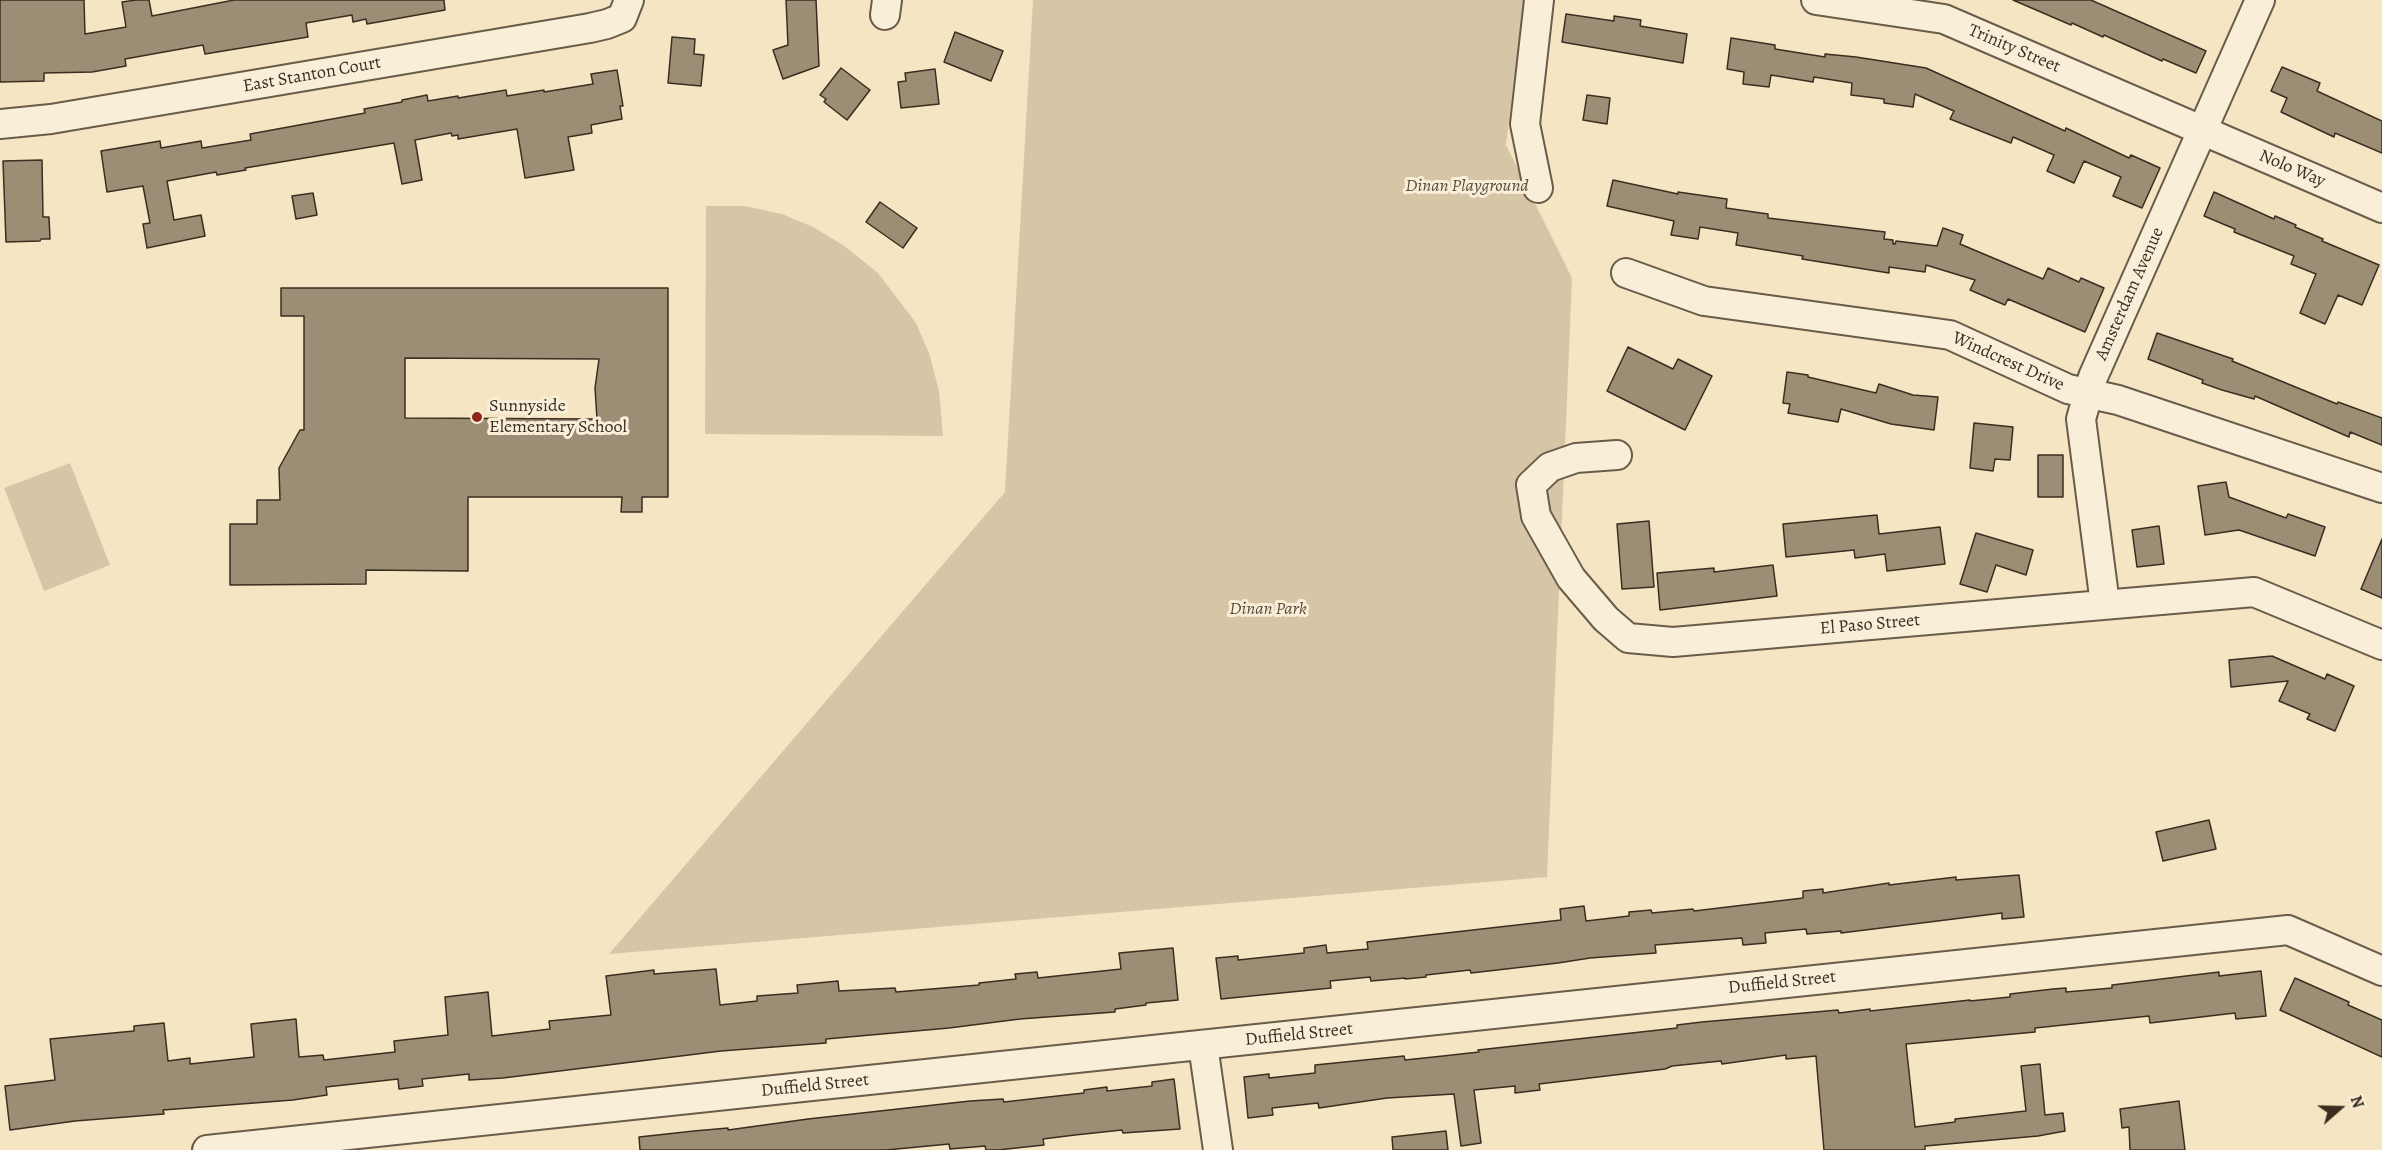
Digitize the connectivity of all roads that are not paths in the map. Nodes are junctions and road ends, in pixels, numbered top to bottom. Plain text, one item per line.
1 (1539, 0) edge
2 (1816, 0) edge
3 (2260, 0) edge
4 (625, 9) edge
5 (0, 123) edge
6 (2202, 130) junction
7 (1538, 188) dead end
8 (2382, 208) edge
9 (1626, 273) dead end
10 (2088, 394) junction
11 (1617, 455) dead end
12 (2382, 488) edge
13 (2105, 604) junction
14 (2382, 645) edge
15 (2382, 971) edge
16 (1203, 1045) junction
17 (207, 1150) edge
18 (1218, 1150) edge

1 - 7 street
2 - 6 street, Trinity Street
3 - 6 street, Amsterdam Avenue
4 - 5 street, East Stanton Court
6 - 8 street, Nolo Way
6 - 10 street, Amsterdam Avenue
9 - 10 street, Windcrest Drive
10 - 12 street, Windcrest Drive
10 - 13 street, Amsterdam Avenue
11 - 13 street, El Paso Street
13 - 14 street, El Paso Street
15 - 16 street, Duffield Street
16 - 17 street, Duffield Street
16 - 18 street

